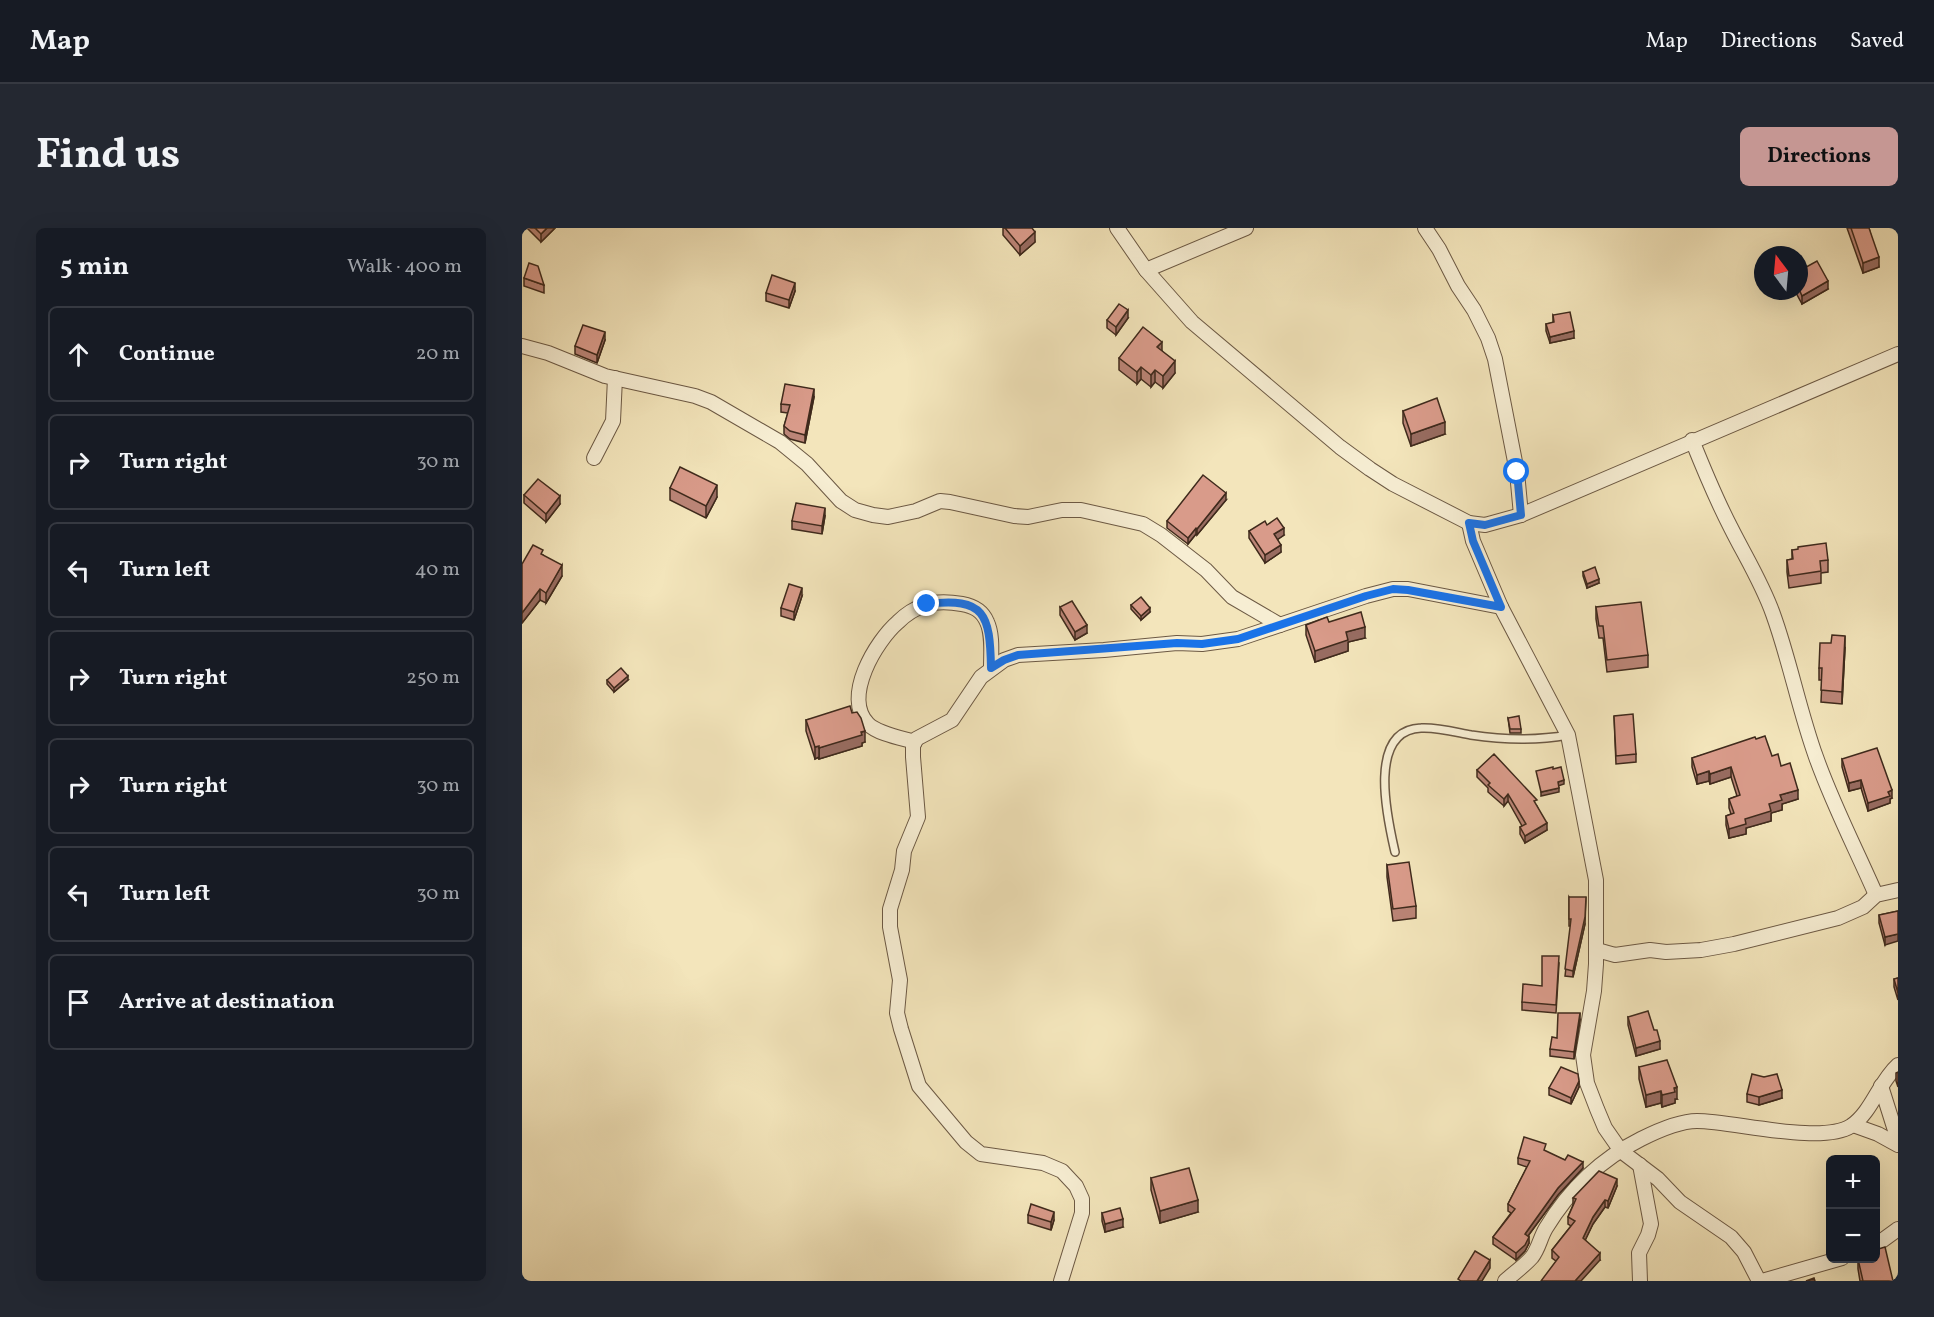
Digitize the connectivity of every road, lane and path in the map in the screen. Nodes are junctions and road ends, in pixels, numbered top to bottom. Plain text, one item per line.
1 (1117, 228) edge
2 (1246, 228) edge
3 (1425, 228) edge
4 (1146, 270) junction
5 (522, 346) edge
6 (1898, 354) edge
7 (615, 378) junction
8 (1692, 440) junction
9 (594, 458) dead end
10 (1521, 515) junction
11 (1469, 523) junction
12 (1501, 607) junction
13 (1280, 625) junction
14 (991, 668) junction
15 (1568, 735) junction
16 (915, 742) junction
17 (1395, 852) dead end
18 (1898, 890) edge
19 (1876, 895) junction
20 (1597, 950) junction
21 (1898, 1065) edge
22 (1881, 1086) junction
23 (1852, 1125) junction
24 (1898, 1140) edge
25 (1898, 1145) edge
26 (1621, 1150) junction
27 (1640, 1165) junction
28 (1898, 1228) edge
29 (1880, 1241) edge
30 (1826, 1262) edge
31 (1061, 1281) edge
32 (1505, 1281) edge
33 (1640, 1281) edge
34 (1760, 1281) edge

1 - 4 street
2 - 4 street
3 - 10 street
4 - 11 street
5 - 7 street
6 - 8 street
7 - 9 street
7 - 13 street
8 - 10 street
8 - 19 street
10 - 11 street
11 - 12 street
12 - 13 street
12 - 15 street
13 - 14 street
14 - 16 street
14 - 16 street
15 - 17 lane
15 - 20 street
16 - 31 street
18 - 19 street
19 - 20 street
20 - 26 street
21 - 22 street
22 - 23 street
22 - 24 street
23 - 25 street
23 - 26 street
26 - 27 street
26 - 32 street
27 - 33 street
27 - 34 street
28 - 29 street
30 - 34 street

